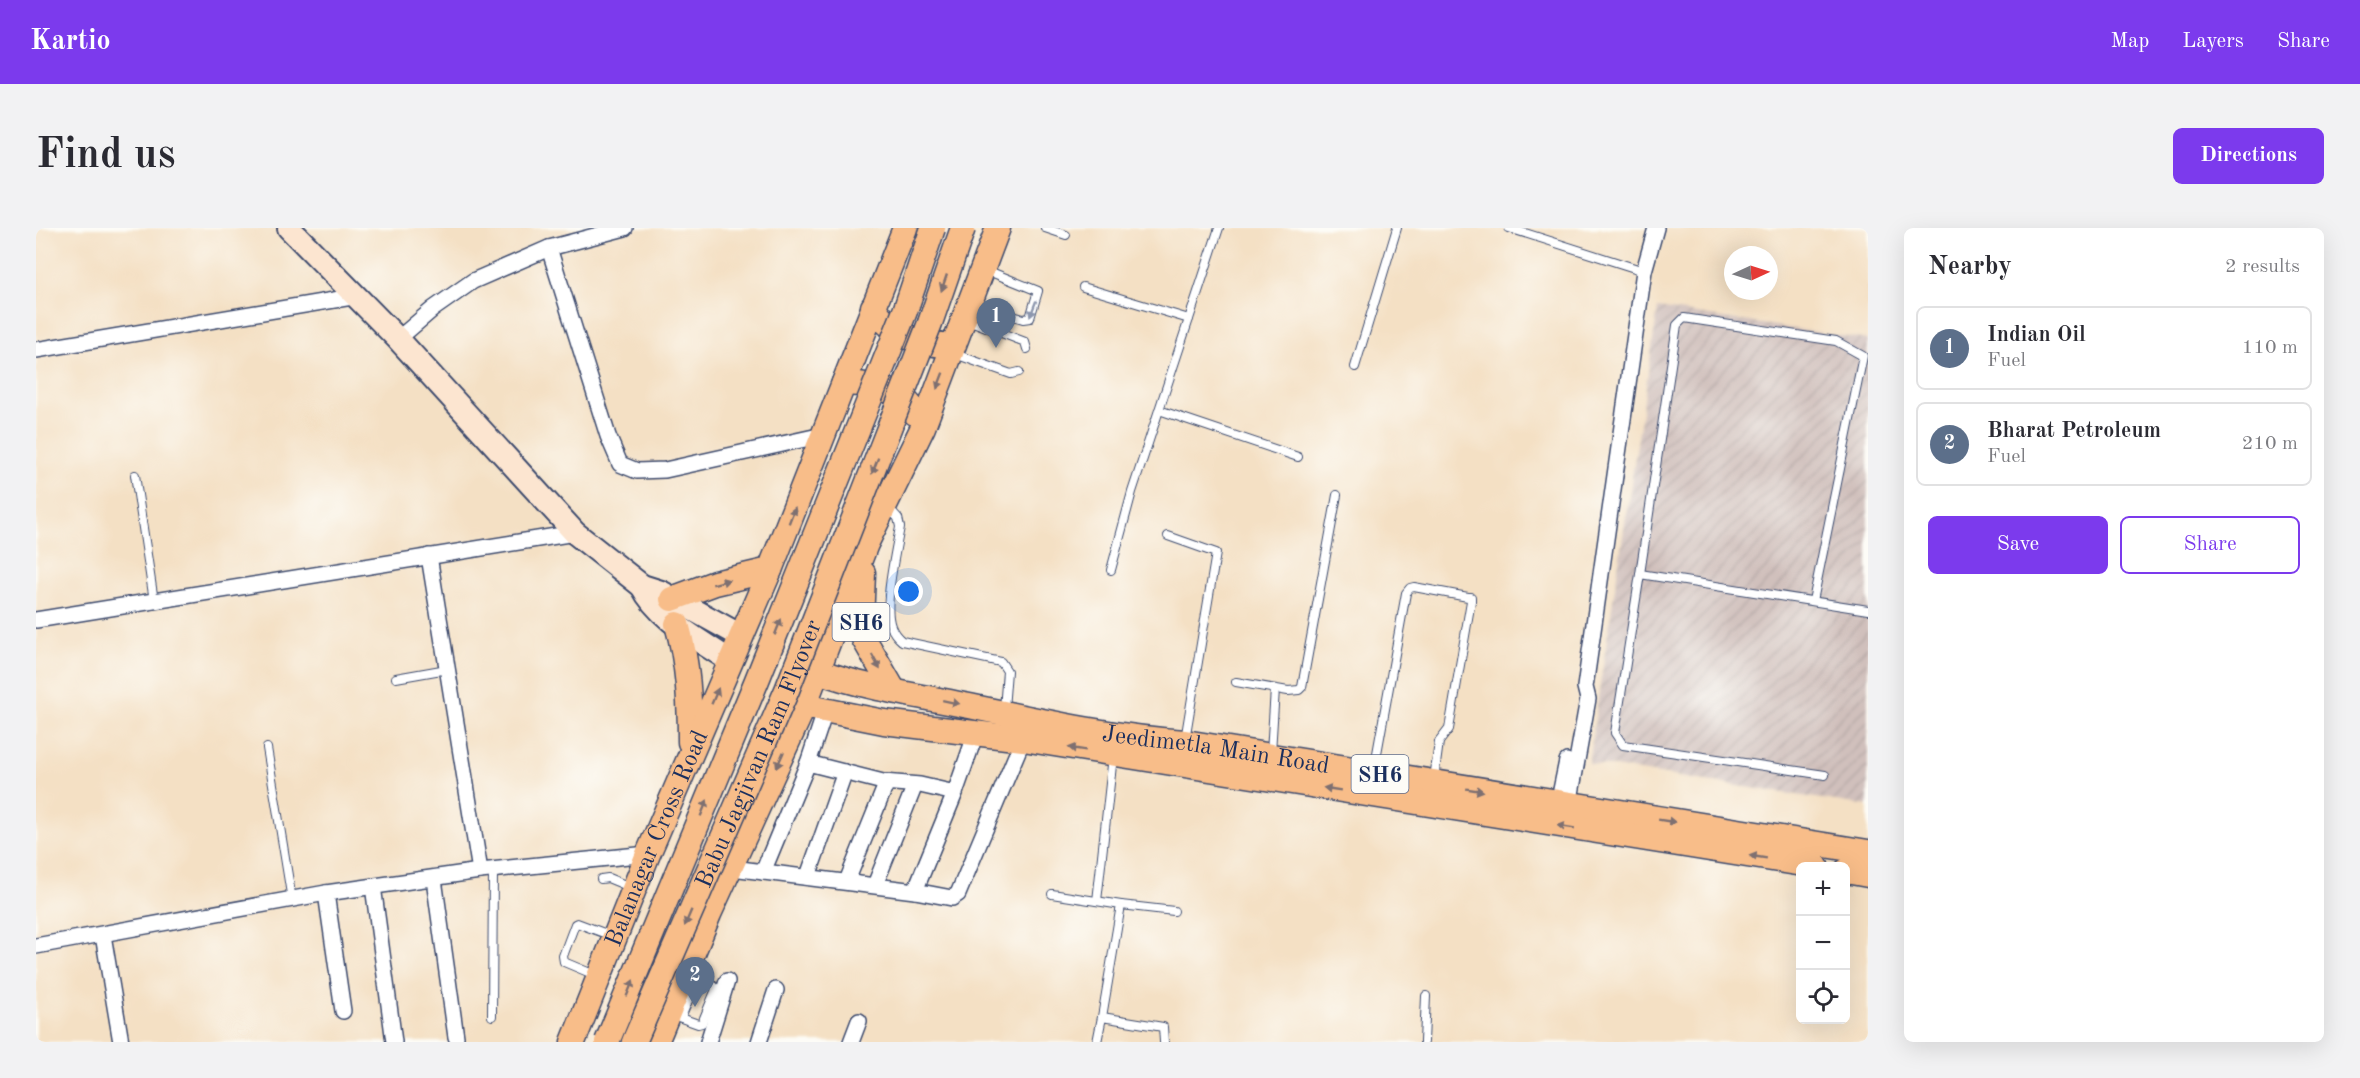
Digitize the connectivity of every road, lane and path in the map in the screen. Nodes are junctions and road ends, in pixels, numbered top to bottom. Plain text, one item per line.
1 (289, 228) edge
2 (625, 228) edge
3 (905, 228) edge
4 (933, 228) edge
5 (963, 228) edge
6 (998, 228) edge
7 (1045, 228) edge
8 (1219, 228) edge
9 (1397, 228) edge
10 (1509, 228) edge
11 (1656, 228) edge
12 (1066, 235) dead end
13 (549, 248) junction
14 (982, 268) junction
15 (1644, 271) junction
16 (1083, 287) dead end
17 (358, 296) junction
18 (873, 307) junction
19 (966, 310) junction
20 (1189, 319) junction
21 (398, 339) junction
22 (952, 349) junction
23 (36, 350) edge
24 (1027, 350) dead end
25 (1355, 367) dead end
26 (1019, 372) dead end
27 (844, 383) junction
28 (1159, 410) junction
29 (923, 427) junction
30 (823, 435) junction
31 (1298, 457) dead end
32 (135, 475) dead end
33 (1337, 495) dead end
34 (886, 504) junction
35 (575, 533) junction
36 (1168, 536) dead end
37 (866, 544) junction
38 (429, 556) junction
39 (770, 570) junction
40 (1111, 570) dead end
41 (1640, 574) junction
42 (642, 586) junction
43 (672, 599) junction
44 (153, 601) junction
45 (1814, 601) junction
46 (1868, 610) edge
47 (36, 620) edge
48 (677, 624) junction
49 (741, 636) junction
50 (730, 661) junction
51 (447, 669) junction
52 (818, 671) junction
53 (396, 678) dead end
54 (1236, 682) dead end
55 (1275, 689) junction
56 (894, 691) junction
57 (814, 709) junction
58 (1004, 713) junction
59 (976, 733) junction
60 (1023, 739) junction
61 (1185, 742) junction
62 (267, 748) dead end
63 (691, 753) junction
64 (1113, 755) junction
65 (1270, 756) junction
66 (808, 763) junction
67 (845, 772) junction
68 (1374, 773) junction
69 (1825, 776) dead end
70 (887, 782) junction
71 (915, 785) junction
72 (1439, 792) junction
73 (955, 793) junction
74 (1563, 804) junction
75 (1868, 852) edge
76 (648, 854) junction
77 (1796, 863) edge
78 (732, 868) junction
79 (486, 871) junction
80 (763, 872) junction
81 (1850, 872) edge
82 (1868, 875) edge
83 (808, 876) junction
84 (435, 879) junction
85 (601, 879) dead end
86 (847, 881) junction
87 (875, 885) junction
88 (373, 886) junction
89 (634, 888) junction
90 (915, 891) junction
91 (327, 893) junction
92 (1052, 894) dead end
93 (292, 900) junction
94 (1097, 901) junction
95 (1120, 905) junction
96 (1174, 911) dead end
97 (585, 920) dead end
98 (616, 934) junction
99 (103, 935) junction
100 (36, 946) edge
101 (692, 975) junction
102 (599, 976) junction
103 (727, 981) dead end
104 (776, 990) dead end
105 (1426, 996) dead end
106 (343, 1011) dead end
107 (675, 1015) junction
108 (492, 1016) dead end
109 (1102, 1017) junction
110 (859, 1021) dead end
111 (456, 1037) dead end
112 (121, 1042) edge
113 (394, 1042) edge
114 (573, 1042) edge
115 (607, 1042) edge
116 (634, 1042) edge
117 (656, 1042) edge
118 (708, 1042) edge
119 (759, 1042) edge
120 (852, 1042) edge
121 (1097, 1042) edge
122 (1164, 1042) edge
123 (1424, 1042) edge

1 - 17 street
2 - 13 street
3 - 18 main road, Balanagar Cross Road
115 -> 4 main road, Babu Jagjivan Ram Flyover, bridge
5 -> 116 main road, Babu Jagjivan Ram Flyover, bridge
6 - 14 main road
7 - 12 lane
8 - 20 lane
9 - 25 lane
10 - 15 lane
11 - 15 street
13 - 21 street
13 - 30 street
14 - 19 main road
14 -> 19 lane
15 - 74 street
16 - 20 lane
17 - 21 street
17 - 23 street
18 - 22 main road
18 - 27 main road, Balanagar Cross Road
19 - 22 main road
19 - 24 lane
20 - 28 lane
21 - 35 street
22 - 26 lane
22 -> 29 main road
27 - 29 main road
27 - 30 main road, Balanagar Cross Road
28 - 31 lane
28 - 40 lane
29 - 34 main road
39 -> 30 main road, Balanagar Cross Road
32 - 44 lane
33 - 55 lane
34 - 37 main road
34 - 58 lane
35 - 38 street
35 - 42 street
36 - 61 lane
37 - 52 main road
37 -> 56 main road, SH6
38 - 44 street
38 - 51 street
43 -> 39 main road
39 - 49 main road, Balanagar Cross Road
41 - 45 lane
41 - 45 lane
41 - 69 lane
42 - 43 street
42 - 48 street
43 - 49 street
44 - 47 street
45 - 46 lane
48 - 50 street
48 - 63 main road
49 - 50 main road, Balanagar Cross Road
63 -> 50 main road, Balanagar Cross Road
51 - 53 lane
51 - 79 street
52 - 56 main road, Jeedimetla Main Road / SH6
52 - 57 main road
54 - 55 lane
55 - 65 lane
56 -> 58 main road, Jeedimetla Main Road / SH6
57 - 59 main road, Jeedimetla Main Road / SH6
57 - 66 street
57 -> 78 main road
58 - 61 main road, Jeedimetla Main Road / SH6
59 - 60 main road, Jeedimetla Main Road / SH6
59 - 73 street
64 -> 60 main road, Jeedimetla Main Road / SH6
60 - 90 street
61 - 65 main road, Jeedimetla Main Road / SH6
62 - 93 lane
63 - 76 main road, Balanagar Cross Road
72 -> 64 main road, Jeedimetla Main Road / SH6
64 - 94 lane
65 - 68 main road, Jeedimetla Main Road / SH6
66 - 67 street
66 - 80 street
67 - 70 street
67 - 83 street
68 - 72 main road, Jeedimetla Main Road / SH6
68 - 72 lane
70 - 71 street
70 - 86 street
71 - 73 street
71 - 87 street
72 -> 74 main road, Jeedimetla Main Road / SH6
77 -> 72 main road, Jeedimetla Main Road / SH6
73 - 90 street
74 -> 75 main road, Jeedimetla Main Road / SH6
76 - 79 street
76 - 89 main road, Balanagar Cross Road
78 - 80 street
78 - 101 main road
79 - 84 street
79 - 108 lane
80 - 83 street
81 - 82 main road
83 - 86 street
84 - 88 street
84 - 111 street
85 - 89 lane
86 - 87 street
87 - 90 street
88 - 91 street
88 - 113 street
89 - 98 main road, Balanagar Cross Road
91 - 93 street
91 - 106 street
92 - 94 lane
93 - 99 street
94 - 95 lane
95 - 96 lane
95 - 109 lane
97 - 98 lane
98 - 102 main road, Balanagar Cross Road
98 - 102 lane
99 - 100 street
99 - 112 street
101 - 107 main road
101 - 107 lane
102 - 114 main road, Balanagar Cross Road
103 - 118 street
104 - 119 street
105 - 123 lane
107 - 117 main road
109 - 121 lane
109 - 122 lane
110 - 120 street

